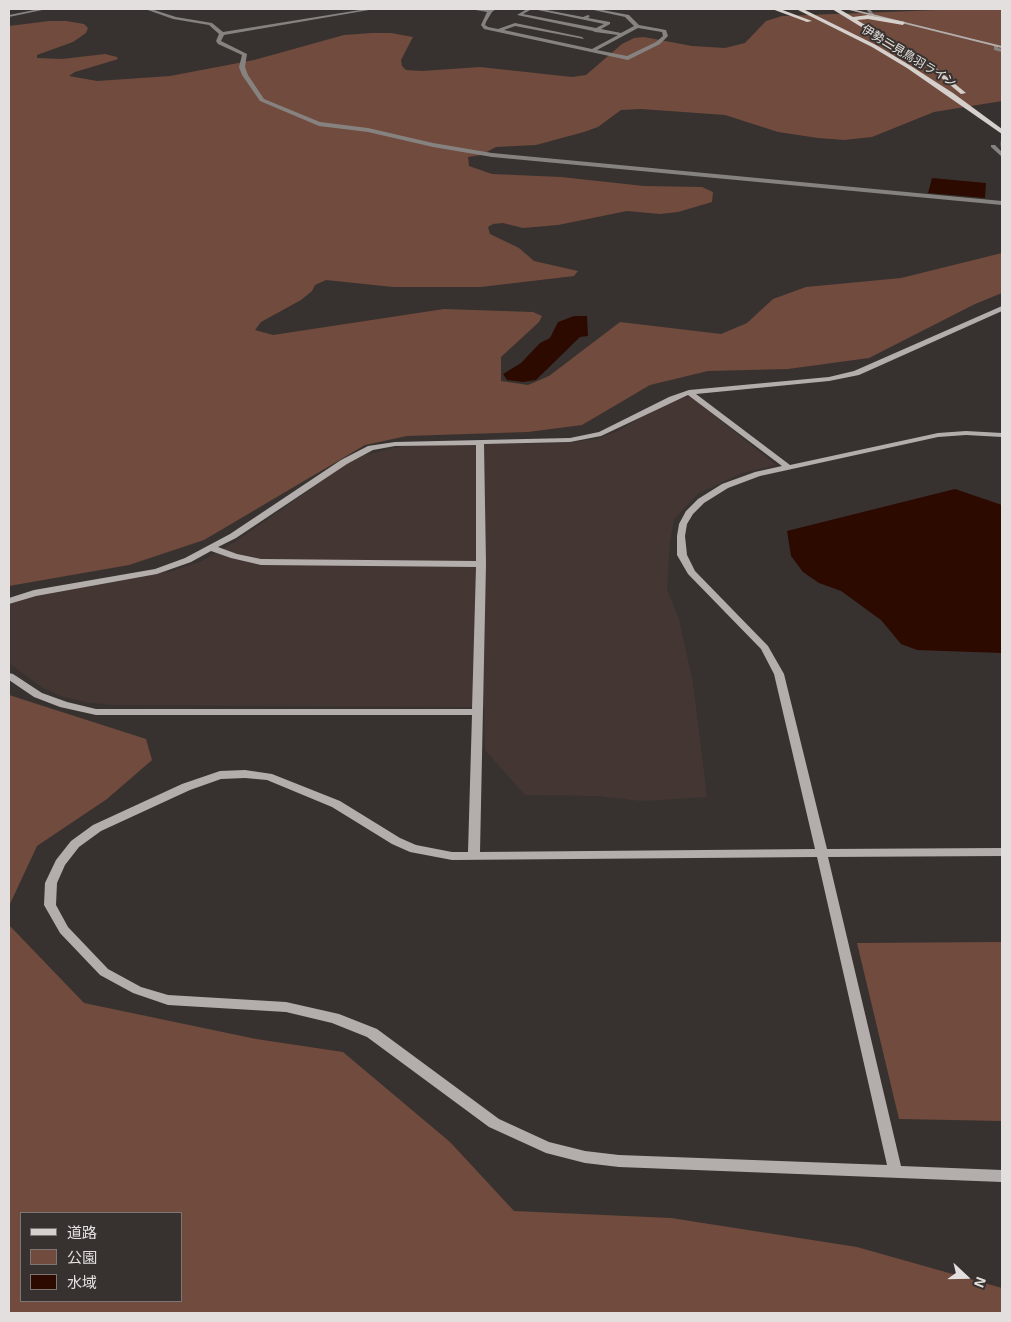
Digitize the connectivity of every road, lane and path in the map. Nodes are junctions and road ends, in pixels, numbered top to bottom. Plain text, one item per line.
1 (44, 9) edge
2 (147, 9) edge
3 (371, 9) edge
4 (471, 9) edge
5 (530, 9) edge
6 (535, 9) edge
7 (591, 9) edge
8 (775, 9) edge
9 (799, 9) edge
10 (812, 9) edge
11 (835, 9) edge
12 (847, 9) edge
13 (868, 9) edge
14 (492, 10) edge
15 (601, 11) junction
16 (619, 11) edge
17 (520, 15) junction
18 (873, 15) junction
19 (9, 16) edge
20 (583, 18) junction
21 (852, 20) junction
22 (903, 23) junction
23 (515, 24) junction
24 (637, 26) junction
25 (595, 30) junction
26 (498, 31) junction
27 (222, 34) junction
28 (623, 35) junction
29 (582, 38) junction
30 (566, 45) junction
31 (996, 46) junction
32 (1002, 47) edge
33 (591, 51) junction
34 (1002, 51) edge
35 (891, 56) junction
36 (963, 93) junction
37 (969, 97) dead end
38 (1002, 132) edge
39 (1000, 144) dead end
40 (1002, 155) edge
41 (1002, 203) edge
42 (1002, 308) edge
43 (689, 392) junction
44 (1002, 435) edge
45 (480, 441) junction
46 (788, 467) junction
47 (211, 548) junction
48 (481, 564) junction
49 (9, 601) edge
50 (9, 676) edge
51 (478, 712) junction
52 (1002, 852) edge
53 (823, 854) junction
54 (474, 856) junction
55 (895, 1171) junction
56 (1002, 1176) edge

1 - 19 street
2 - 27 street
3 - 27 street
4 - 14 street
5 - 17 street
6 - 20 street
7 - 15 street
8 - 35 main road
9 - 35 main road, 伊勢二見鳥羽ライン
10 - 36 main road, 伊勢二見鳥羽ライン
11 - 21 main road
12 - 18 street
13 - 18 street
14 - 26 street
15 - 16 street
15 - 20 street
16 - 24 street
17 - 23 street
17 - 25 street
18 - 22 street
20 - 25 street
21 - 22 main road
21 - 36 main road
22 - 31 street
23 - 26 street
23 - 29 street
24 - 28 street
24 - 33 street
25 - 28 street
25 - 29 street
26 - 30 street
27 - 41 street
28 - 33 street
29 - 30 street
30 - 33 street
31 - 32 street
31 - 34 street
35 - 38 main road, 伊勢二見鳥羽ライン
36 - 37 main road, 伊勢二見鳥羽ライン
39 - 40 street
42 - 43 street
43 - 45 street
43 - 46 street
44 - 46 street
45 - 47 street
45 - 48 street
46 - 53 street
47 - 48 street
47 - 49 street
48 - 51 street
50 - 51 street
51 - 54 street
52 - 53 street
53 - 54 street
53 - 55 street
54 - 55 street
55 - 56 street

